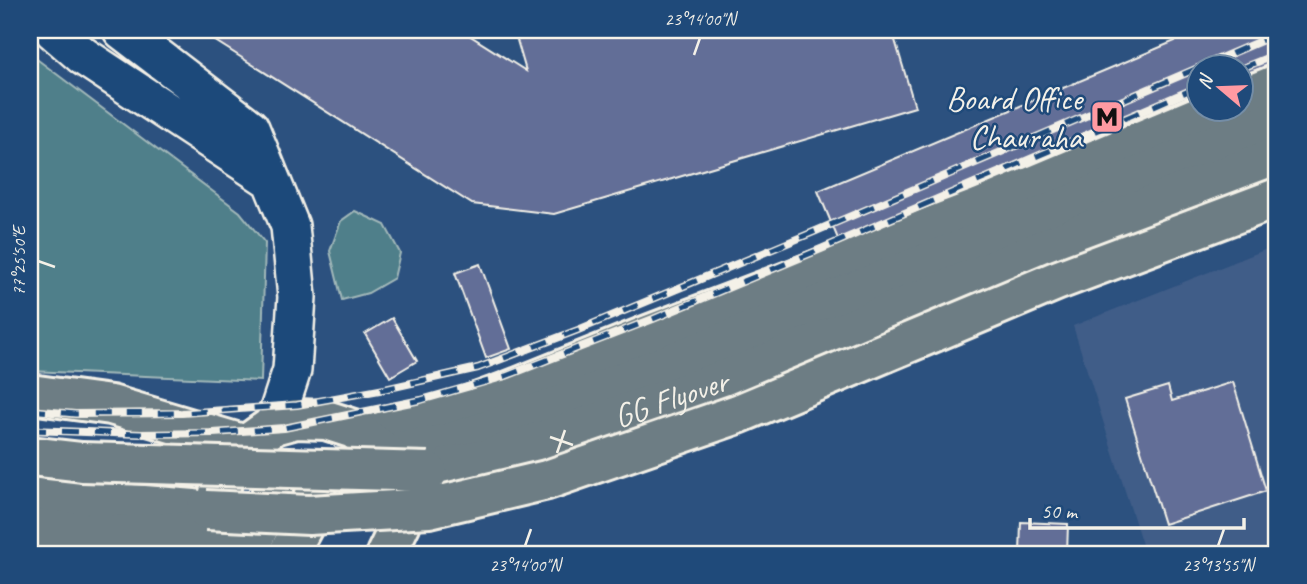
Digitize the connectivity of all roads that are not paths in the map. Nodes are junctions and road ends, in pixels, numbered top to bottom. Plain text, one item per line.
1 (53, 30) edge
2 (122, 30) edge
3 (1277, 84) edge
4 (1254, 94) edge
5 (1277, 118) edge
6 (1185, 122) edge
7 (1277, 156) edge
8 (271, 180) junction
9 (1277, 198) edge
10 (30, 394) edge
11 (260, 435) junction
12 (375, 444) junction
13 (30, 456) edge
14 (279, 468) junction
15 (320, 470) junction
16 (30, 496) edge
17 (266, 513) junction
18 (309, 515) junction
19 (30, 528) edge
20 (224, 547) edge
21 (288, 554) edge
22 (386, 554) edge

1 - 8 street
2 - 8 street
3 - 4 main road
5 - 12 main road
6 - 12 main road
7 - 15 main road, GG Flyover, bridge
8 - 11 street
9 - 18 main road, GG Flyover, bridge
10 - 11 main road
11 - 12 main road
11 - 20 main road
12 - 22 main road
13 - 14 main road, GG Flyover, bridge
14 - 15 main road, GG Flyover, bridge
14 - 17 main road
15 - 18 main road
16 - 17 main road, GG Flyover, bridge
17 - 18 main road, GG Flyover, bridge
17 - 20 main road
18 - 21 main road
19 - 20 main road

